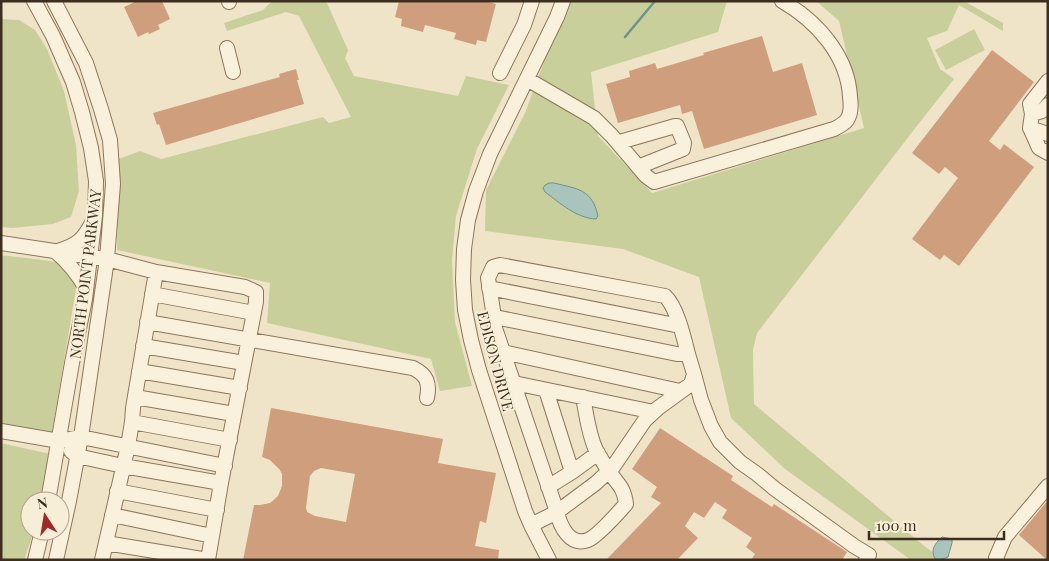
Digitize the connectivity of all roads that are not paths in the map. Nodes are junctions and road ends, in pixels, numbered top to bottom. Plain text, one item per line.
1 (34, 1) edge
2 (54, 1) edge
3 (532, 1) edge
4 (563, 1) edge
5 (782, 1) edge
6 (227, 48) dead end
7 (233, 72) dead end
8 (500, 73) dead end
9 (526, 79) junction
10 (1048, 82) edge
11 (1048, 105) edge
12 (1031, 121) junction
13 (1048, 134) edge
14 (620, 145) junction
15 (1048, 153) edge
16 (638, 167) junction
17 (95, 216) junction
18 (1, 243) edge
19 (55, 252) junction
20 (90, 258) junction
21 (107, 259) junction
22 (156, 272) junction
23 (489, 288) junction
24 (86, 289) junction
25 (152, 294) junction
26 (254, 313) junction
27 (494, 317) junction
28 (147, 322) junction
29 (680, 326) junction
30 (249, 340) junction
31 (143, 346) junction
32 (503, 352) junction
33 (688, 354) junction
34 (244, 363) junction
35 (139, 371) junction
36 (694, 374) junction
37 (514, 383) junction
38 (240, 388) junction
39 (546, 390) junction
40 (680, 391) junction
41 (135, 397) junction
42 (583, 397) junction
43 (427, 398) dead end
44 (654, 412) junction
45 (234, 414) junction
46 (132, 422) junction
47 (1, 431) edge
48 (81, 437) junction
49 (230, 440) junction
50 (59, 441) junction
51 (128, 446) junction
52 (598, 453) junction
53 (77, 456) junction
54 (123, 466) junction
55 (225, 466) junction
56 (608, 471) junction
57 (572, 472) junction
58 (222, 483) junction
59 (1048, 486) edge
60 (548, 487) junction
61 (50, 491) edge
62 (117, 491) junction
63 (217, 510) junction
64 (557, 512) junction
65 (112, 515) junction
66 (530, 524) junction
67 (212, 536) junction
68 (40, 541) edge
69 (106, 543) junction
70 (871, 558) edge
71 (35, 560) edge
72 (56, 560) edge
73 (102, 560) edge
74 (208, 560) edge
75 (549, 560) edge
76 (996, 560) edge

1 - 17 street, NORTH POINT PARKWAY
2 - 21 street, NORTH POINT PARKWAY
3 - 8 street
4 - 9 street, EDISON DRIVE
5 - 16 street
6 - 7 street
9 - 14 street
9 - 66 street, EDISON DRIVE
10 - 12 street
11 - 12 street
12 - 13 street
12 - 15 street
14 - 16 street
14 - 16 street
17 - 19 street
17 - 20 street, NORTH POINT PARKWAY
18 - 19 street
19 - 20 street
19 - 24 street
20 - 21 street
20 - 24 street, NORTH POINT PARKWAY
21 - 22 street
21 - 48 street, NORTH POINT PARKWAY
22 - 25 street
22 - 26 street
23 - 27 street
23 - 29 street
23 - 29 street
24 - 50 street, NORTH POINT PARKWAY
25 - 26 street
25 - 28 street
26 - 30 street
27 - 32 street
27 - 33 street
28 - 30 street
28 - 31 street
29 - 33 street
30 - 34 street
30 - 43 street
31 - 34 street
31 - 35 street
32 - 37 street
32 - 40 street
33 - 36 street
34 - 38 street
35 - 38 street
35 - 41 street
36 - 40 street
36 - 70 street
37 - 39 street
37 - 60 street
38 - 45 street
39 - 42 street
39 - 57 street
40 - 44 street
41 - 45 street
41 - 46 street
42 - 44 street
42 - 52 street
44 - 56 street
45 - 49 street
46 - 49 street
46 - 51 street
47 - 50 street
48 - 50 street
48 - 51 street
48 - 53 street, NORTH POINT PARKWAY
49 - 55 street
50 - 53 street
50 - 61 street, NORTH POINT PARKWAY
51 - 54 street
51 - 55 street
52 - 56 street
52 - 57 street
53 - 54 street
53 - 72 street, NORTH POINT PARKWAY
54 - 58 street
54 - 62 street
55 - 58 street
56 - 64 street
56 - 64 street
57 - 60 street
58 - 63 street
59 - 76 street
60 - 64 street
62 - 63 street
62 - 65 street
63 - 67 street
64 - 66 street
65 - 67 street
65 - 69 street
66 - 75 street, EDISON DRIVE
67 - 74 street
68 - 71 street
69 - 73 street
69 - 74 street

